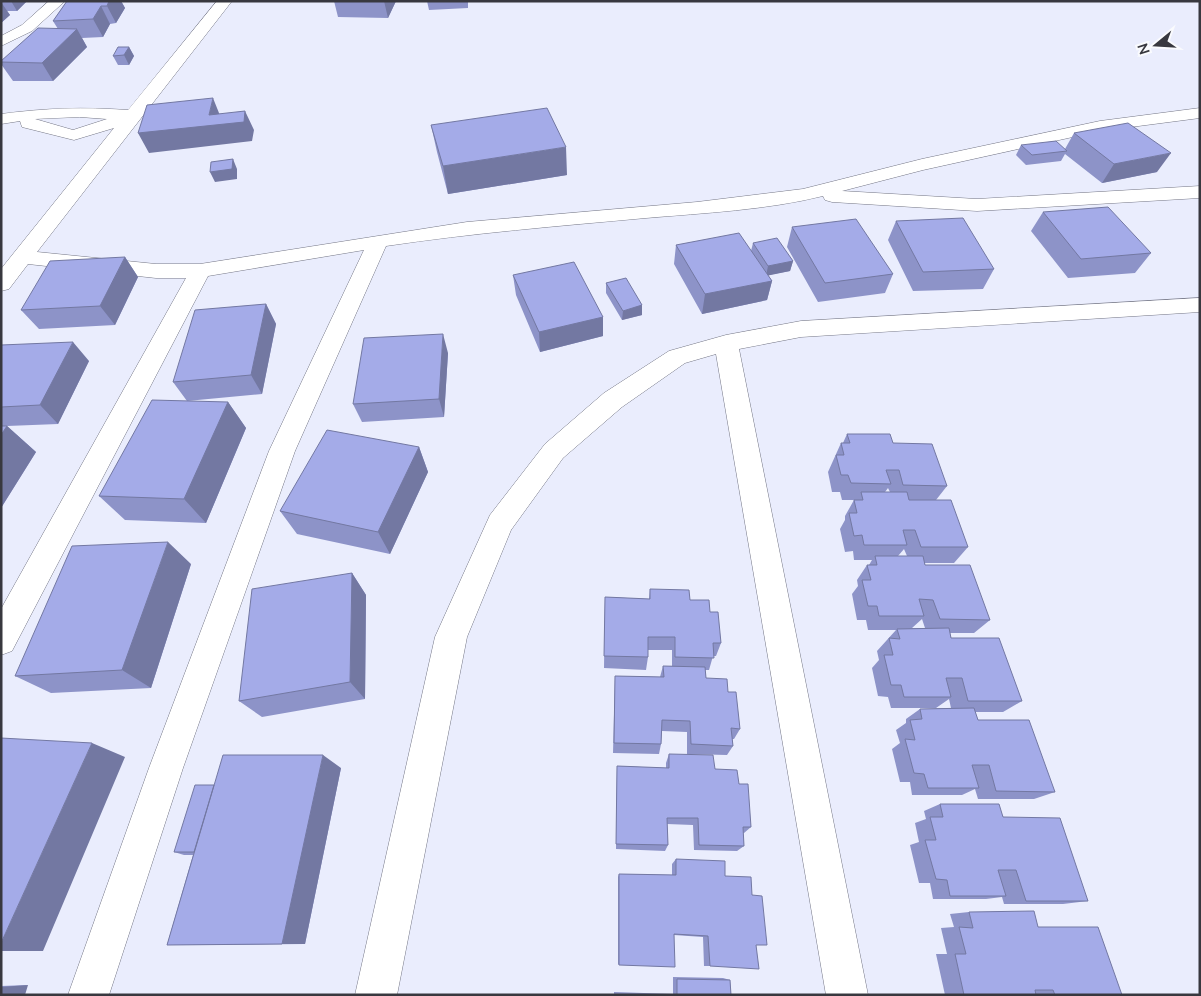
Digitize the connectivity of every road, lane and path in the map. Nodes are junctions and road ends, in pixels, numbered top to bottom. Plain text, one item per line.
1 (58, 1) edge
2 (225, 1) edge
3 (1, 42) edge
4 (1200, 113) edge
5 (135, 116) junction
6 (5, 118) edge
7 (74, 134) junction
8 (96, 163) junction
9 (1200, 192) edge
10 (803, 195) junction
11 (378, 241) junction
12 (22, 257) junction
13 (200, 271) junction
14 (1, 284) edge
15 (1200, 305) edge
16 (726, 343) junction
17 (1, 640) edge
18 (88, 995) edge
19 (376, 995) edge
20 (847, 995) edge

1 - 3 street
2 - 5 street
4 - 10 street
5 - 6 street
5 - 7 street
5 - 8 street
6 - 7 street
7 - 8 street
8 - 12 street
9 - 10 street
10 - 11 street
11 - 13 street
11 - 18 street
12 - 13 street
12 - 14 street
13 - 17 street
15 - 16 street
16 - 19 street
16 - 20 street

